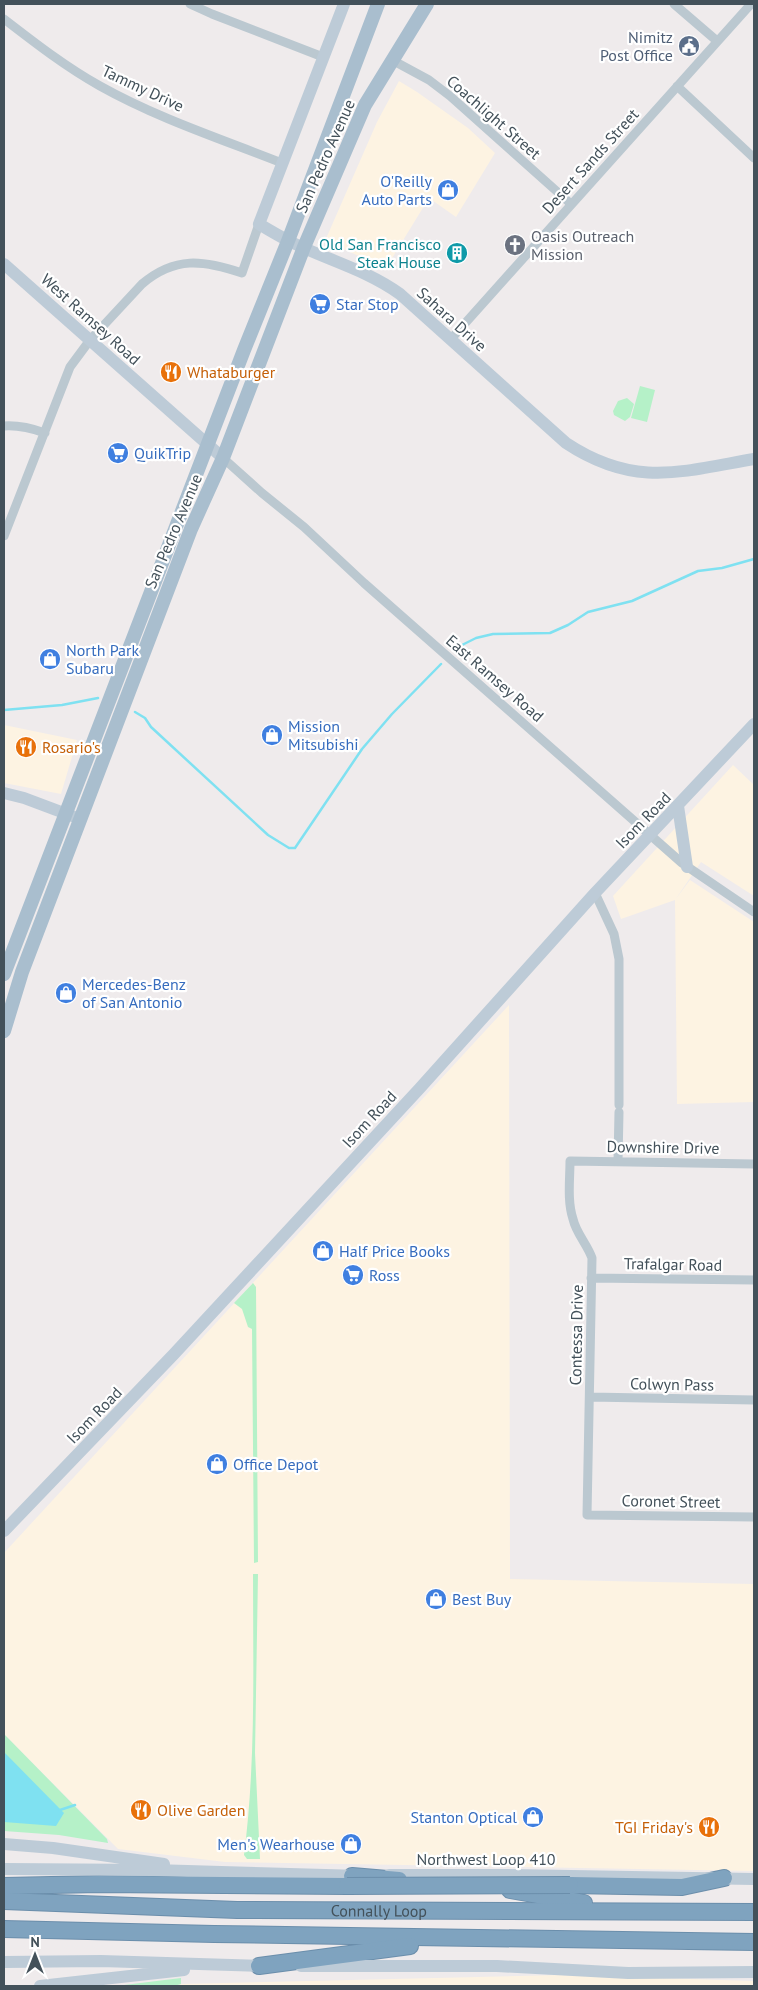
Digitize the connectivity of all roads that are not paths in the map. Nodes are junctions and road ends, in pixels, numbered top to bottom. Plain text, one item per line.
1 (190, 4) edge
2 (344, 4) edge
3 (378, 4) edge
4 (427, 4) edge
5 (674, 4) edge
6 (750, 4) edge
7 (4, 19) edge
8 (717, 42) junction
9 (324, 58) junction
10 (392, 60) junction
11 (677, 86) junction
12 (754, 158) edge
13 (282, 163) junction
14 (571, 204) junction
15 (259, 224) junction
16 (288, 241) junction
17 (304, 247) junction
18 (4, 264) edge
19 (451, 339) junction
20 (90, 340) junction
21 (4, 426) edge
22 (45, 433) junction
23 (207, 446) junction
24 (223, 458) junction
25 (754, 459) edge
26 (4, 536) edge
27 (140, 622) junction
28 (153, 627) junction
29 (754, 724) edge
30 (4, 793) edge
31 (678, 806) junction
32 (66, 813) junction
33 (80, 819) junction
34 (650, 835) junction
35 (688, 866) junction
36 (595, 894) junction
37 (754, 912) edge
38 (4, 974) edge
39 (4, 1030) edge
40 (570, 1161) joint
41 (618, 1161) junction
42 (754, 1164) edge
43 (591, 1278) junction
44 (754, 1280) edge
45 (590, 1397) junction
46 (754, 1400) edge
47 (587, 1515) joint
48 (754, 1517) edge
49 (4, 1531) edge
50 (4, 1844) edge
51 (4, 1869) edge
52 (218, 1872) junction
53 (724, 1878) junction
54 (751, 1880) edge
55 (350, 1881) junction
56 (4, 1886) edge
57 (4, 1901) edge
58 (631, 1911) junction
59 (754, 1912) edge
60 (4, 1929) edge
61 (156, 1933) junction
62 (4, 1938) edge
63 (508, 1939) junction
64 (754, 1942) edge
65 (4, 1962) edge
66 (235, 1965) junction
67 (259, 1966) junction
68 (752, 1971) edge
69 (40, 1986) edge

1 - 9 street
2 - 9 street
3 - 16 main road, San Pedro Avenue
4 - 10 main road, San Pedro Avenue
5 - 8 street
6 - 8 street, Desert Sands Street
7 - 13 street, Tammy Drive
8 - 11 street, Desert Sands Street
9 - 13 street
10 - 14 street, Coachlight Street
10 - 17 main road, San Pedro Avenue
11 - 12 street
11 - 14 street, Desert Sands Street
13 - 15 street
14 - 19 street, Desert Sands Street
15 - 16 street, Sahara Drive
15 - 20 street
16 - 17 street, Sahara Drive
16 - 23 main road, San Pedro Avenue
17 - 19 street, Sahara Drive
17 - 24 main road, San Pedro Avenue
18 - 20 street, West Ramsey Road
19 - 25 street, Sahara Drive
20 - 22 street
20 - 23 street, West Ramsey Road
21 - 22 street
22 - 26 street
23 - 24 street, West Ramsey Road
23 - 27 main road, San Pedro Avenue
24 - 28 main road, San Pedro Avenue
24 - 34 street, East Ramsey Road
27 - 28 main road
27 - 32 main road, San Pedro Avenue
28 - 33 main road, San Pedro Avenue
29 - 31 street, Isom Road
30 - 32 street
31 - 34 street, Isom Road
31 - 35 street
32 - 33 street
32 - 38 main road, San Pedro Avenue
33 - 39 main road, San Pedro Avenue
34 - 35 street, East Ramsey Road
34 - 36 street, Isom Road
35 - 37 street, East Ramsey Road
36 - 41 street
36 - 49 street, Isom Road
40 - 41 street, Downshire Drive
40 - 43 street, Contessa Drive
41 - 42 street, Downshire Drive
43 - 44 street, Trafalgar Road
43 - 45 street, Contessa Drive
45 - 46 street, Colwyn Pass
45 - 47 street, Contessa Drive
47 - 48 street, Coronet Street
50 - 52 street, Northwest Loop 410
51 - 52 street, Northwest Loop 410
52 - 55 street, Northwest Loop 410
53 - 54 street, Northwest Loop 410
53 - 55 street, Northwest Loop 410
53 - 55 highway, bridge
55 - 56 highway
55 - 58 highway
57 - 58 highway, Connally Loop
58 - 59 highway, Connally Loop
60 - 61 highway, Connally Loop
61 - 62 highway
61 - 63 highway, Connally Loop
63 - 64 highway, Connally Loop
63 - 67 highway
65 - 66 street
66 - 67 street
66 - 69 street
67 - 68 street

